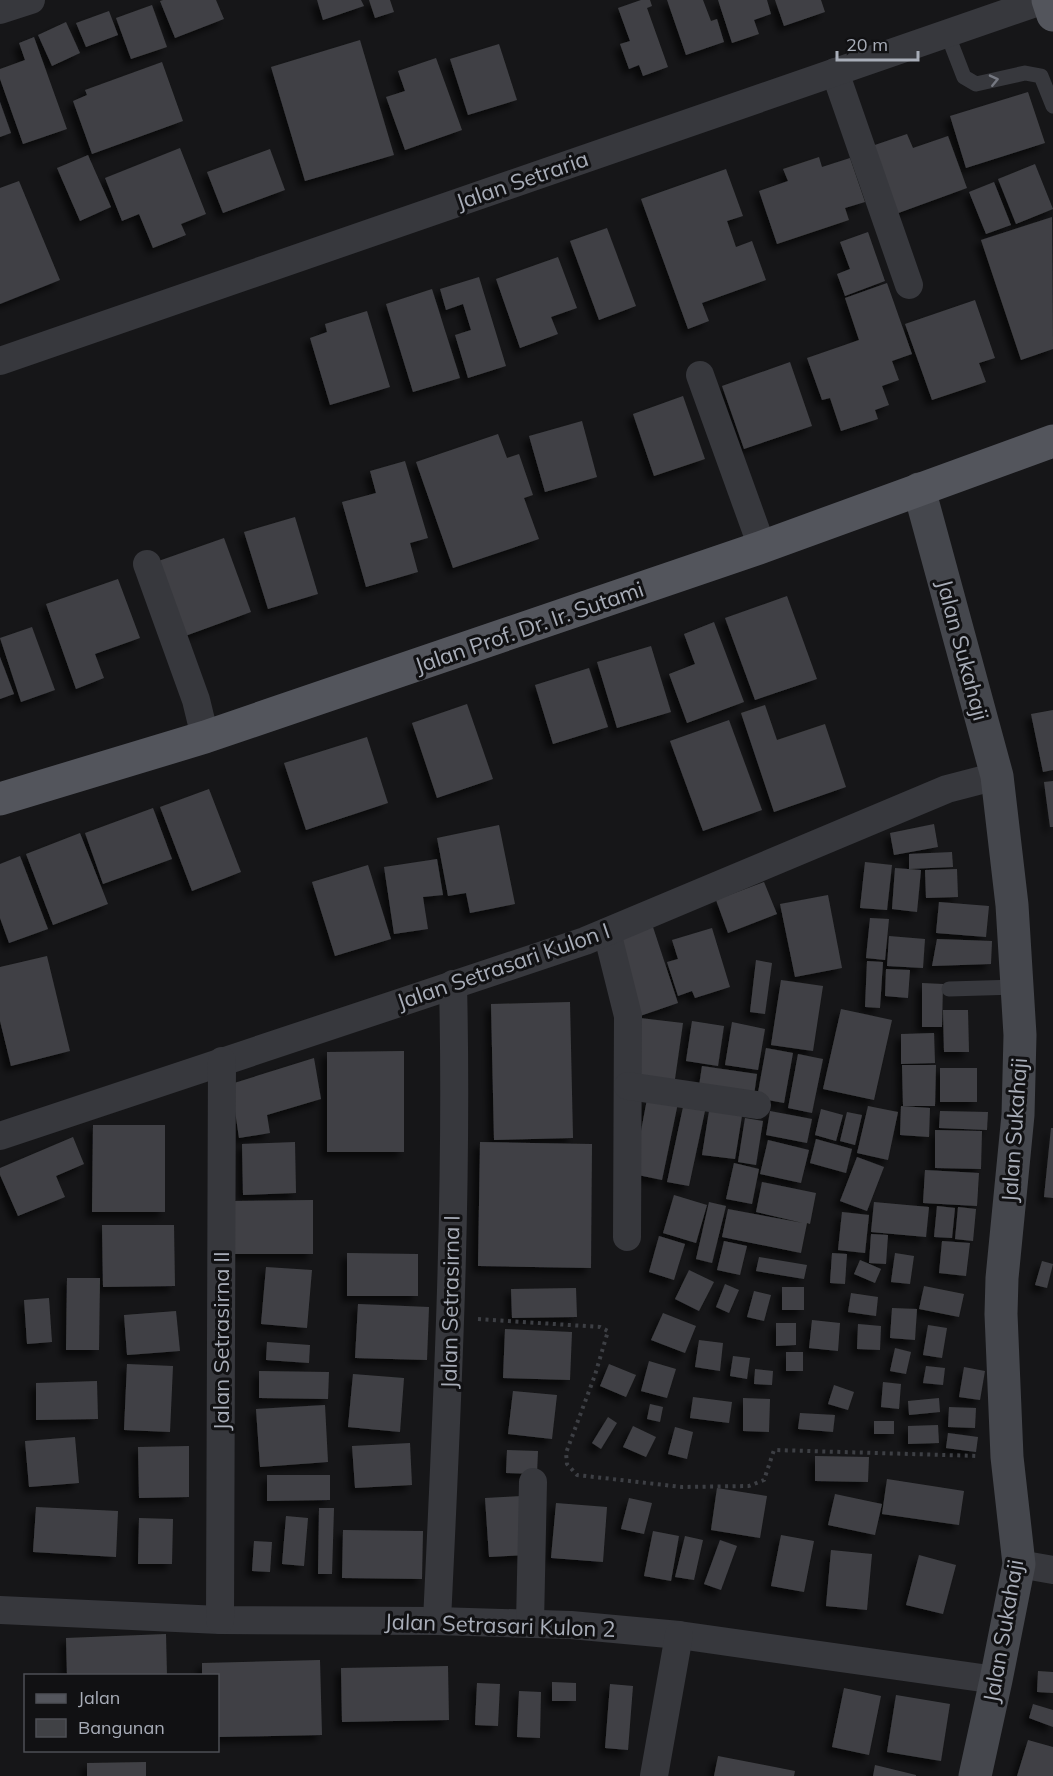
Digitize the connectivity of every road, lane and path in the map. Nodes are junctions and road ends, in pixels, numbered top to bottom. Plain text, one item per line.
1 (31, 0) edge
2 (1046, 0) edge
3 (0, 10) edge
4 (1053, 15) edge
5 (947, 33) junction
6 (835, 72) junction
7 (1053, 106) edge
8 (909, 285) dead end
9 (0, 361) edge
10 (700, 375) dead end
11 (1053, 441) edge
12 (919, 489) junction
13 (762, 547) junction
14 (147, 564) dead end
15 (205, 737) junction
16 (998, 776) junction
17 (0, 799) edge
18 (607, 932) junction
19 (453, 984) junction
20 (1017, 987) junction
21 (949, 989) dead end
22 (222, 1061) junction
23 (628, 1086) junction
24 (757, 1105) dead end
25 (0, 1136) edge
26 (627, 1237) dead end
27 (450, 1318) junction
28 (1007, 1457) junction
29 (533, 1482) dead end
30 (1019, 1564) junction
31 (1053, 1570) edge
32 (0, 1610) edge
33 (220, 1620) junction
34 (437, 1621) junction
35 (530, 1624) junction
36 (679, 1635) junction
37 (996, 1680) junction
38 (654, 1776) edge
39 (975, 1776) edge

1 - 3 street
2 - 4 main road
2 - 5 street, Jalan Setraria
5 - 6 street, Jalan Setraria
5 -> 7 lane
6 - 8 street
6 - 9 street, Jalan Setraria
10 - 13 street
11 - 12 main road, Jalan Prof. Dr. Ir. Sutami
12 - 13 main road, Jalan Prof. Dr. Ir. Sutami
12 - 16 street, Jalan Sukahaji
13 - 15 main road, Jalan Prof. Dr. Ir. Sutami
14 - 15 street
15 - 17 main road, Jalan Prof. Dr. Ir. Sutami
16 - 18 street, Jalan Setrasari Kulon I
16 - 20 street, Jalan Sukahaji
18 - 19 street, Jalan Setrasari Kulon I
18 - 23 street
19 - 22 street, Jalan Setrasari Kulon I
19 - 27 street, Jalan Setrasirna I
20 - 21 lane
20 - 28 street, Jalan Sukahaji
22 - 25 street, Jalan Setrasari Kulon I
22 - 33 street, Jalan Setrasirna II
23 - 24 street
23 - 26 street
27 - 28 path
27 - 34 street, Jalan Setrasirna I
28 - 30 street, Jalan Sukahaji
29 - 35 street
30 - 31 street
30 - 37 street, Jalan Sukahaji
32 - 33 street, Jalan Setrasari Kulon 2
33 - 34 street, Jalan Setrasari Kulon 2
34 - 35 street, Jalan Setrasari Kulon 2
35 - 36 street, Jalan Setrasari Kulon 2
36 - 37 street, Jalan Setrasari Kulon 2
36 - 38 street
37 - 39 street, Jalan Sukahaji

